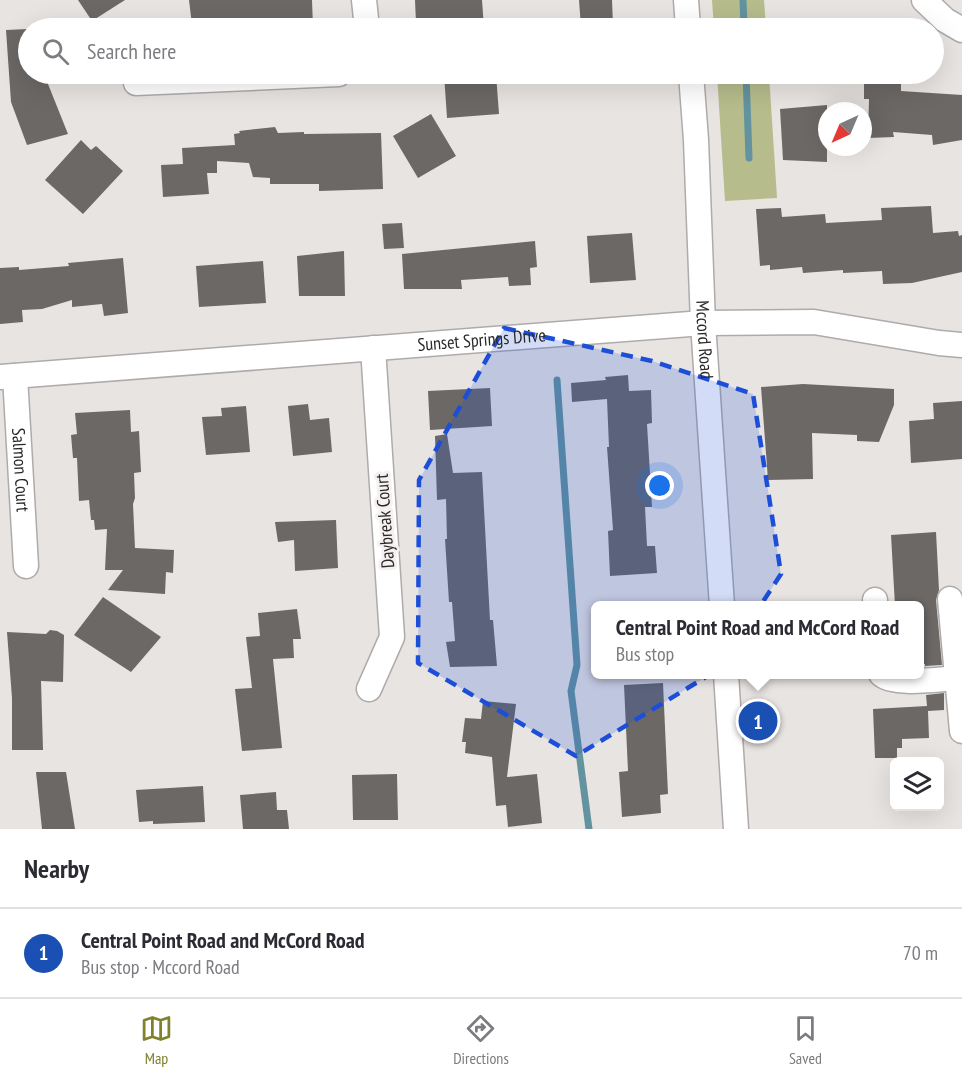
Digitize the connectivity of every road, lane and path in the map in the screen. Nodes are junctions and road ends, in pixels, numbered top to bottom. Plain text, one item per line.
1 (364, 0) edge
2 (686, 0) edge
3 (924, 0) edge
4 (366, 18) edge
5 (687, 18) edge
6 (943, 18) edge
7 (944, 19) edge
8 (962, 30) edge
9 (693, 84) edge
10 (703, 323) junction
11 (962, 345) edge
12 (373, 348) junction
13 (7, 376) edge
14 (26, 566) dead end
15 (950, 599) dead end
16 (722, 601) edge
17 (957, 678) junction
18 (726, 679) edge
19 (885, 679) edge
20 (369, 689) dead end
21 (962, 730) edge
22 (736, 829) edge

1 - 4 street
2 - 5 street
3 - 6 street
7 - 8 street
9 - 10 street, Mccord Road
10 - 11 street, Sunset Springs Drive
10 - 12 street, Sunset Springs Drive
10 - 16 street, Mccord Road
12 - 13 street, Sunset Springs Drive
12 - 20 street, Daybreak Court
13 - 14 street, Salmon Court
15 - 17 street
17 - 19 street
17 - 21 street
18 - 22 street

